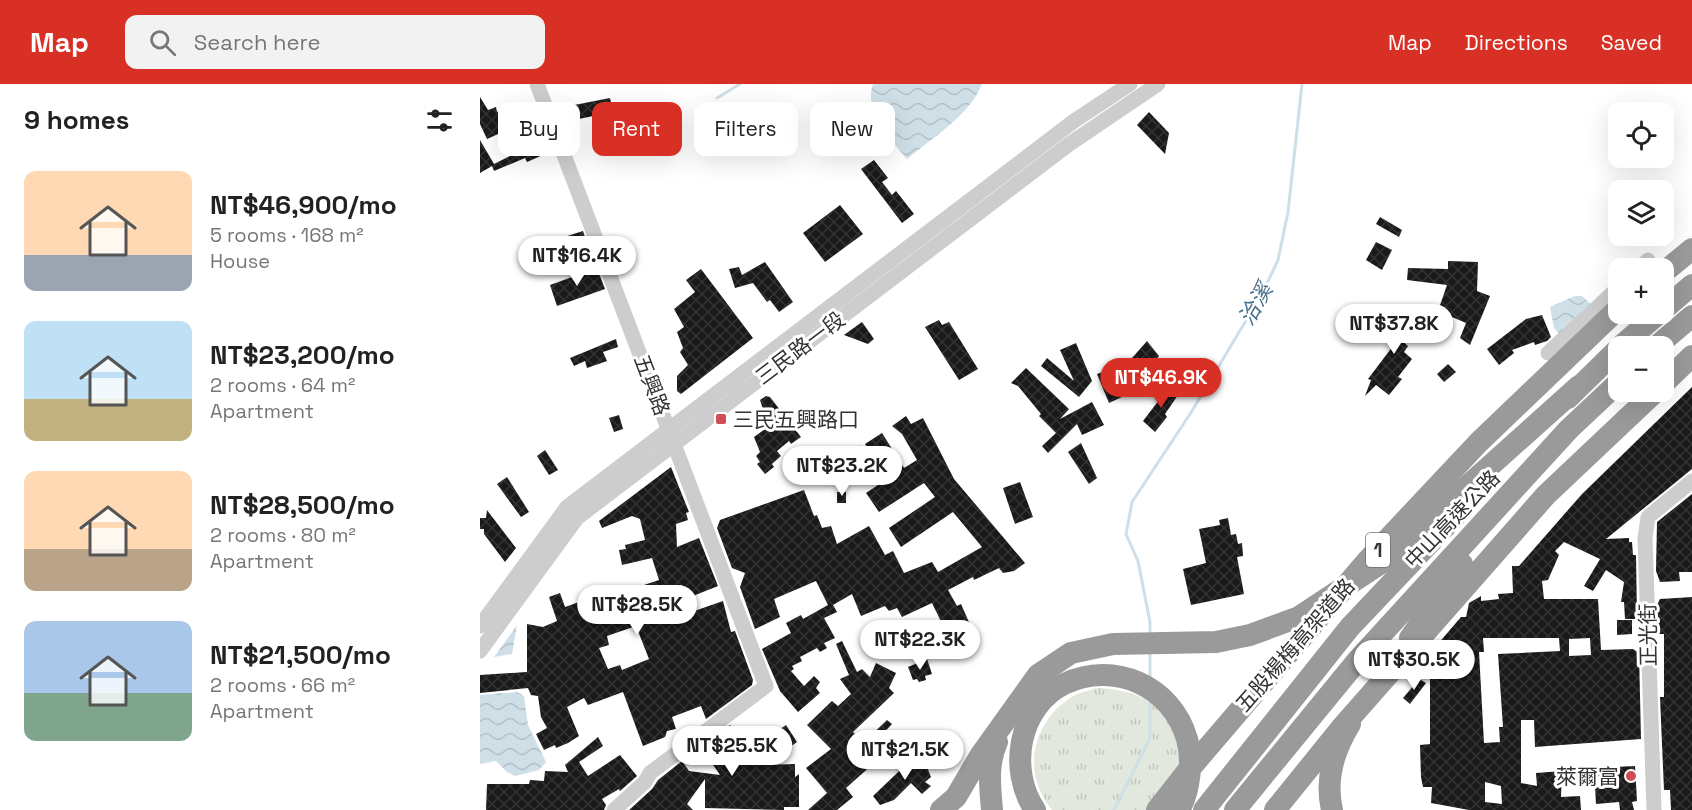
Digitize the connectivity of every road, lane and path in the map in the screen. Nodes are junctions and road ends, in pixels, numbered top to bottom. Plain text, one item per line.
1 (537, 84) edge
2 (1130, 84) edge
3 (1158, 84) edge
4 (1692, 249) edge
5 (1671, 258) edge
6 (1692, 285) edge
7 (1608, 297) edge
8 (1674, 300) edge
9 (1692, 316) edge
10 (1608, 319) edge
11 (1646, 324) edge
12 (1633, 336) edge
13 (1669, 336) edge
14 (1548, 353) dead end
15 (1692, 357) edge
16 (1608, 358) edge
17 (1674, 374) edge
18 (1579, 386) junction
19 (1608, 392) edge
20 (1644, 402) edge
21 (1569, 429) junction
22 (672, 435) junction
23 (1692, 481) edge
24 (480, 626) edge
25 (480, 651) edge
26 (1014, 705) junction
27 (1355, 715) junction
28 (1180, 807) edge
29 (614, 810) edge
30 (942, 810) edge
31 (992, 810) edge
32 (1035, 810) edge
33 (1157, 810) edge
34 (1204, 810) edge
35 (1235, 810) edge
36 (1277, 810) edge
37 (1332, 810) edge
38 (1654, 810) edge

1 - 22 street, 五興路
2 - 22 street, 三民路一段
3 - 22 street, 三民路一段
4 - 5 highway
6 - 8 highway
7 - 14 street
9 - 13 highway
10 - 33 highway, 五股楊梅高架道路 / 1, bridge
11 - 12 highway, 中山高速公路 / 1
15 - 17 highway
16 - 18 highway, 中山高速公路 / 1
18 - 26 highway
18 - 34 highway, 中山高速公路 / 1
19 - 21 highway, 中山高速公路
20 - 36 highway, bridge
21 - 27 highway
21 - 35 highway, 中山高速公路
22 - 24 street, 三民路一段
22 - 25 street, 三民路一段
22 - 29 street, 五興路
23 - 38 street, 正光街
26 - 30 highway
26 - 31 highway
27 - 36 highway
27 - 37 highway
28 - 32 highway

